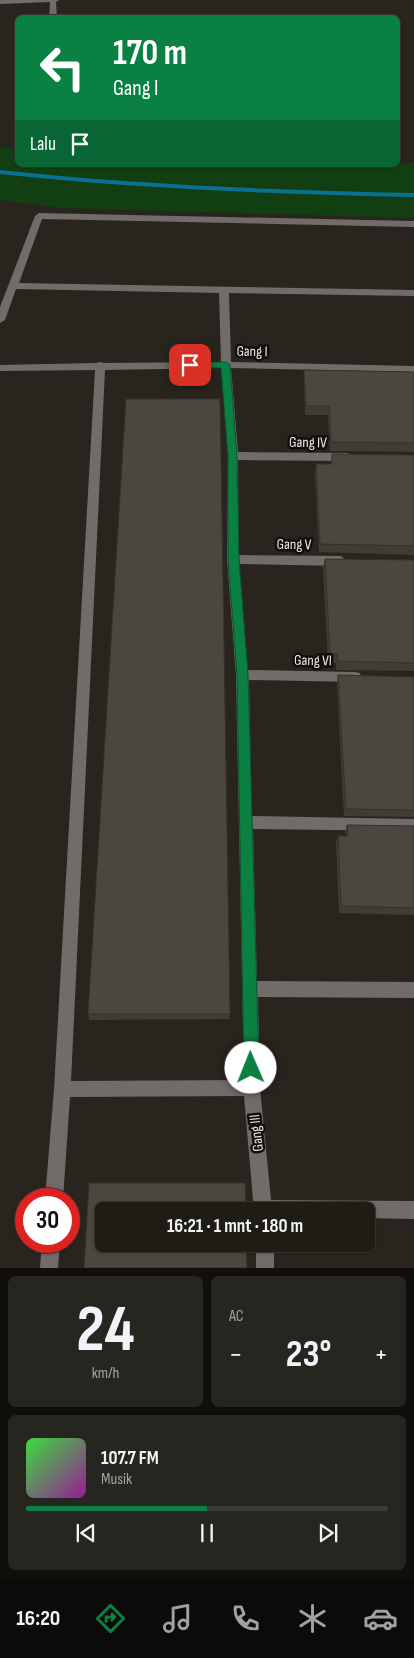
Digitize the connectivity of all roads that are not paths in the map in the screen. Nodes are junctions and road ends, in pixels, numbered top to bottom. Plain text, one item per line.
1 (54, 0) edge
2 (0, 2) edge
3 (53, 15) edge
4 (414, 224) edge
5 (13, 286) junction
6 (224, 291) junction
7 (414, 293) edge
8 (0, 320) edge
9 (100, 365) junction
10 (226, 365) junction
11 (0, 368) edge
12 (414, 369) edge
13 (232, 456) junction
14 (357, 457) edge
15 (233, 559) junction
16 (357, 561) edge
17 (242, 675) junction
18 (366, 677) edge
19 (246, 822) junction
20 (414, 825) edge
21 (250, 988) junction
22 (414, 990) edge
23 (252, 1088) junction
24 (62, 1089) junction
25 (55, 1188) edge
26 (262, 1202) edge
27 (375, 1210) edge
28 (414, 1210) edge
29 (264, 1252) edge
30 (50, 1253) edge
31 (49, 1268) edge
32 (265, 1268) edge

1 - 2 street
1 - 3 street
4 - 5 street
5 - 6 street
5 - 8 street
6 - 7 street
6 - 10 street, Gang III
9 - 10 street, Gang I
9 - 11 street, Gang I
9 - 24 street
10 - 12 street, Gang I
10 - 13 street, Gang III
13 - 14 street, Gang IV
13 - 15 street, Gang III
15 - 16 street, Gang V
15 - 17 street, Gang III
17 - 18 street, Gang VI
17 - 19 street, Gang III
19 - 20 street
19 - 21 street, Gang III
21 - 22 street
21 - 23 street, Gang III
23 - 24 street
23 - 26 street, Gang III
24 - 25 street
27 - 28 street
29 - 32 street
30 - 31 street

